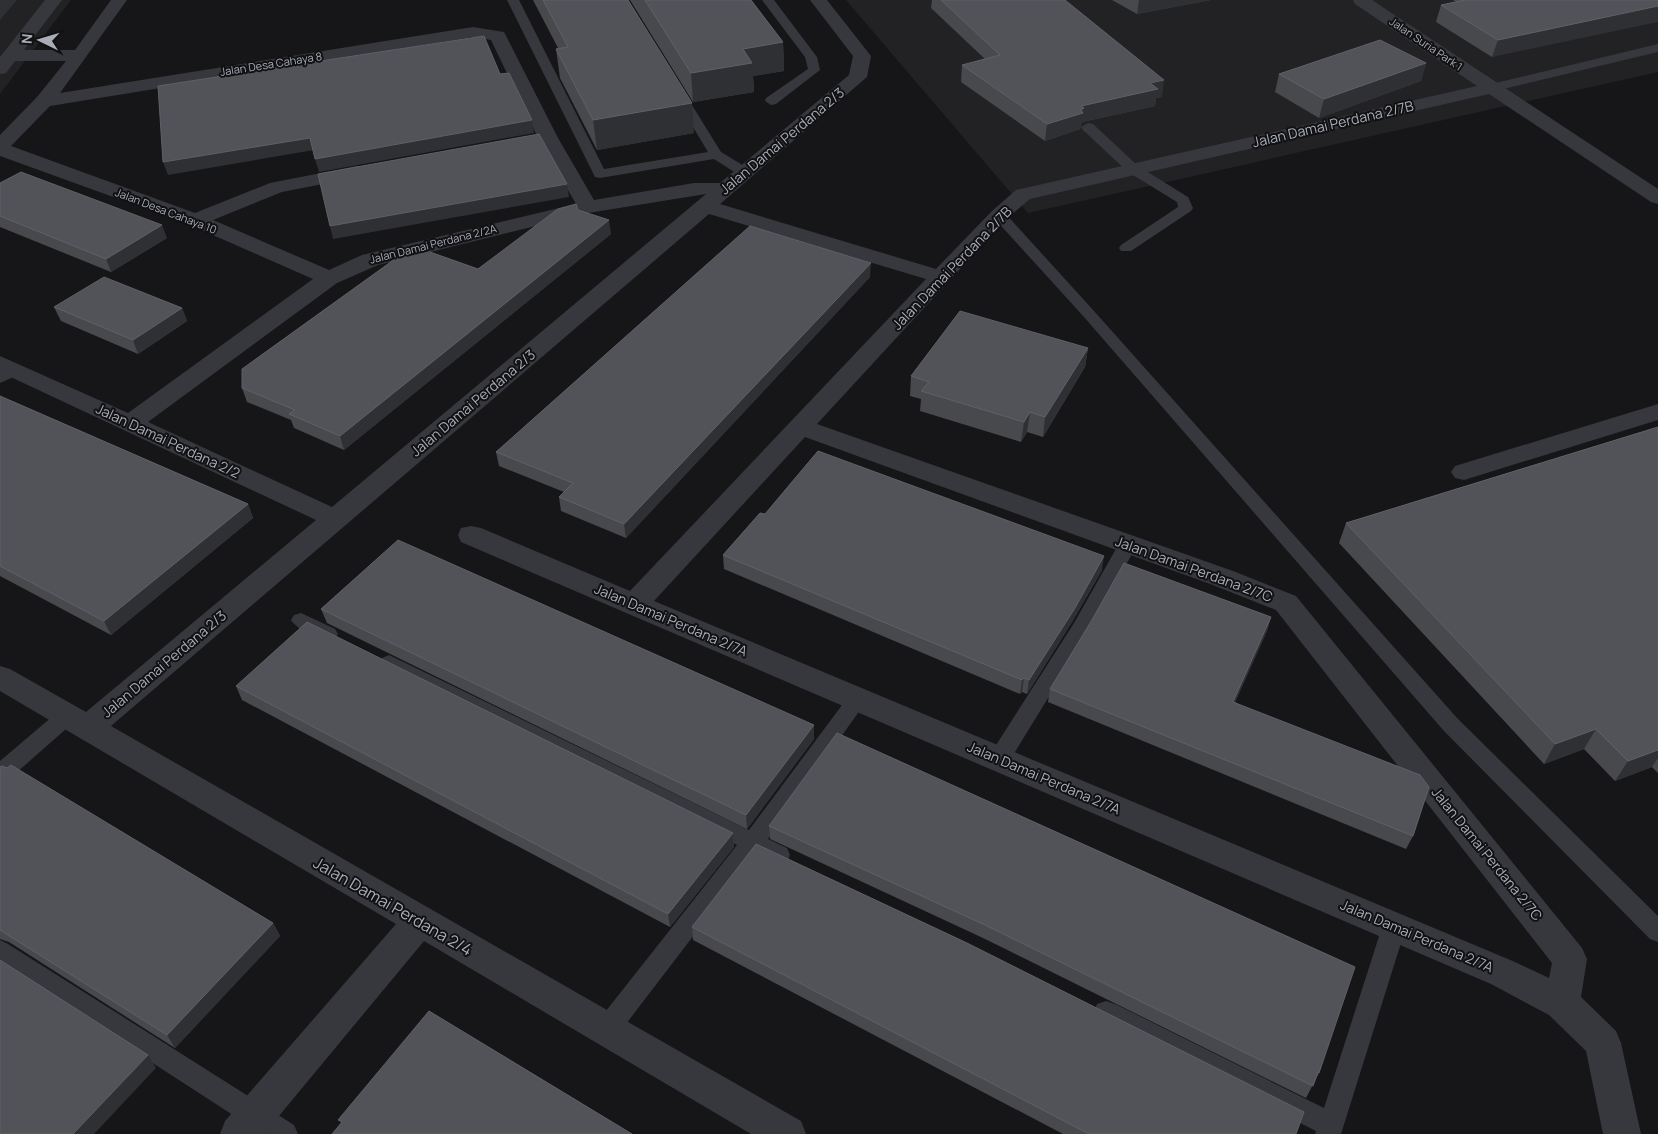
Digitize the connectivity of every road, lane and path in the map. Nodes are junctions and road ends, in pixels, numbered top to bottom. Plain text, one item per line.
1 (54, 0) edge
2 (119, 0) edge
3 (513, 0) edge
4 (768, 0) edge
5 (818, 0) edge
6 (1361, 0) edge
7 (1658, 48) edge
8 (80, 55) junction
9 (3, 60) edge
10 (671, 81) edge
11 (1491, 88) junction
12 (44, 101) junction
13 (771, 101) dead end
14 (1088, 127) edge
15 (0, 148) edge
16 (716, 154) junction
17 (374, 169) edge
18 (1133, 170) junction
19 (744, 172) junction
20 (724, 190) junction
21 (1658, 198) edge
22 (588, 206) junction
23 (705, 206) junction
24 (1000, 215) junction
25 (195, 220) junction
26 (1126, 248) dead end
27 (941, 277) junction
28 (329, 278) junction
29 (5, 370) edge
30 (1658, 412) edge
31 (130, 423) junction
32 (800, 427) junction
33 (1464, 472) dead end
34 (336, 519) junction
35 (471, 535) dead end
36 (1128, 545) junction
37 (634, 604) junction
38 (301, 620) dead end
39 (346, 642) edge
40 (372, 655) edge
41 (0, 677) edge
42 (858, 699) junction
43 (77, 722) junction
44 (999, 759) junction
45 (0, 774) edge
46 (752, 843) junction
47 (796, 863) edge
48 (420, 921) junction
49 (1394, 927) junction
50 (1658, 932) edge
51 (0, 951) edge
52 (1562, 1003) junction
53 (1090, 1005) edge
54 (607, 1029) junction
55 (247, 1124) edge
56 (1329, 1129) edge
57 (285, 1134) edge
58 (787, 1134) edge
59 (1622, 1134) edge

1 - 9 street
2 - 8 street
3 - 16 lane
4 - 13 lane
5 - 19 street, Jalan Damai Perdana 2/3
6 - 11 street, Jalan Suria Park 1
7 - 11 lane
8 - 9 street
8 - 12 street
10 - 16 lane
11 - 18 street, Jalan Damai Perdana 2/7B
11 - 21 street, Jalan Suria Park 1
12 - 15 street
12 - 22 street, Jalan Desa Cahaya 8
14 - 18 lane
15 - 25 street, Jalan Desa Cahaya 10
16 - 19 lane
17 - 25 street
18 - 24 street, Jalan Damai Perdana 2/7B
18 - 26 lane
19 - 20 street, Jalan Damai Perdana 2/3
20 - 22 street, Jalan Damai Perdana 2/2A
20 - 23 street, Jalan Damai Perdana 2/3
22 - 28 street, Jalan Damai Perdana 2/2A
23 - 27 street
23 - 34 street, Jalan Damai Perdana 2/3
24 - 27 street, Jalan Damai Perdana 2/7B
24 - 50 lane
25 - 28 street, Jalan Desa Cahaya 10
27 - 32 street, Jalan Damai Perdana 2/7B
28 - 31 street, Jalan Damai Perdana 2/2A
29 - 31 street, Jalan Damai Perdana 2/2
30 - 33 street
31 - 34 street, Jalan Damai Perdana 2/2
32 - 36 street, Jalan Damai Perdana 2/7C
32 - 37 street, Jalan Damai Perdana 2/7B
34 - 43 street, Jalan Damai Perdana 2/3
35 - 37 street, Jalan Damai Perdana 2/7A
36 - 44 lane
36 - 52 street, Jalan Damai Perdana 2/7C
37 - 42 street, Jalan Damai Perdana 2/7A
38 - 39 lane
40 - 46 lane
41 - 43 street, Jalan Damai Perdana 2/4
42 - 44 street, Jalan Damai Perdana 2/7A
42 - 46 lane
43 - 45 lane
43 - 48 street, Jalan Damai Perdana 2/4
44 - 49 street, Jalan Damai Perdana 2/7A
46 - 47 lane
46 - 54 lane
48 - 54 street, Jalan Damai Perdana 2/4
48 - 55 street
49 - 52 street, Jalan Damai Perdana 2/7A
49 - 56 lane
51 - 55 lane
52 - 59 street, Jalan Damai Perdana 2/7A
53 - 56 lane
54 - 58 street, Jalan Damai Perdana 2/4
55 - 57 lane

